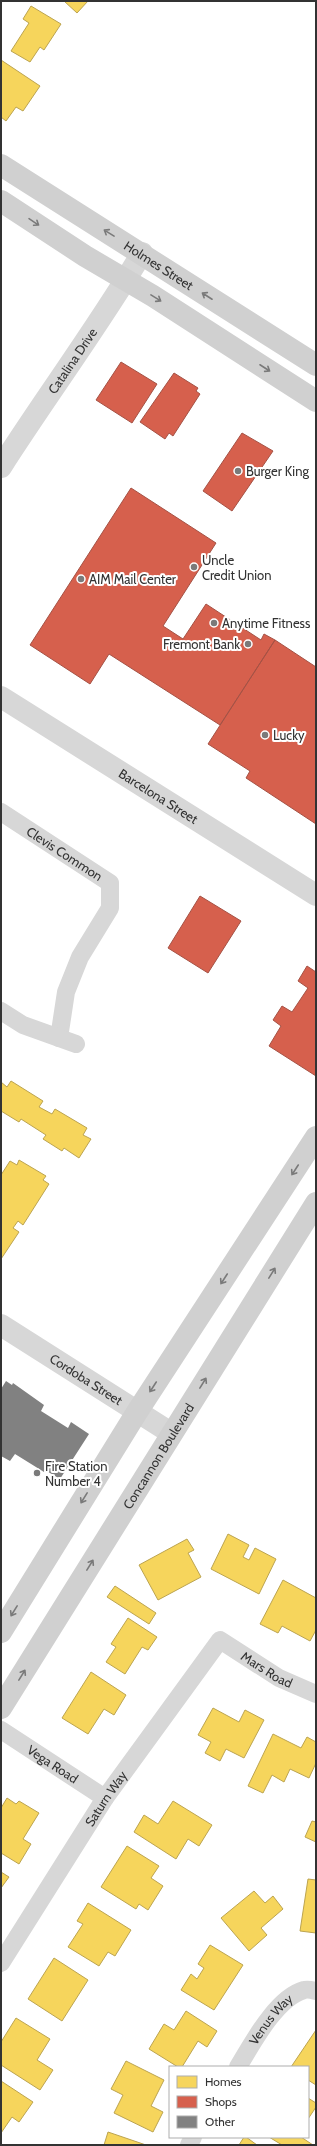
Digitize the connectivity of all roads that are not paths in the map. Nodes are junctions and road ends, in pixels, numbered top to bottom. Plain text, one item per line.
1 (1, 165) edge
2 (1, 201) edge
3 (142, 254) junction
4 (126, 280) junction
5 (316, 365) edge
6 (316, 401) edge
7 (1, 467) edge
8 (1, 697) edge
9 (1, 812) edge
10 (316, 895) edge
11 (1, 1011) edge
12 (59, 1038) junction
13 (76, 1044) dead end
14 (316, 1137) edge
15 (316, 1203) edge
16 (2, 1328) edge
17 (137, 1412) junction
18 (171, 1433) junction
19 (1, 1632) edge
20 (220, 1640) joint
21 (316, 1694) edge
22 (1, 1708) edge
23 (1, 1730) edge
24 (105, 1798) junction
25 (1, 1963) edge
26 (316, 1991) edge
27 (239, 2066) edge

3 -> 1 main road, Holmes Street
2 -> 4 main road
3 - 4 street, Catalina Drive
5 -> 3 main road, Holmes Street
4 -> 6 main road
4 - 7 street, Catalina Drive
8 - 10 street, Barcelona Street
9 - 12 street, Clevis Common
11 - 12 street
12 - 13 street
14 -> 17 main road
18 -> 15 main road, Concannon Boulevard
16 - 17 street, Cordoba Street
17 - 18 street, Cordoba Street
17 -> 19 main road
22 -> 18 main road, Concannon Boulevard
20 - 21 street, Mars Road
20 - 24 street, Saturn Way
23 - 24 street, Vega Road
24 - 25 street, Saturn Way
26 - 27 street, Venus Way

